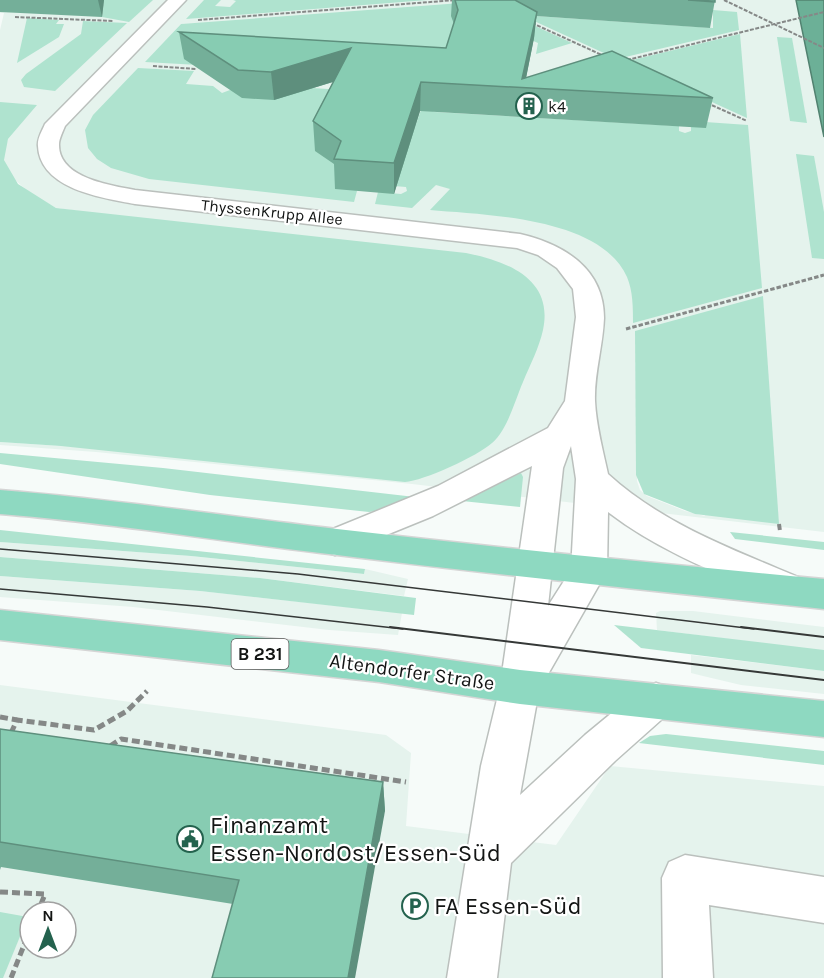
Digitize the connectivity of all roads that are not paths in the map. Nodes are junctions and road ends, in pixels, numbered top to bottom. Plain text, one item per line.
1 (178, 0) edge
2 (580, 401) junction
3 (559, 436) junction
4 (592, 479) junction
5 (0, 502) edge
6 (335, 542) junction
7 (534, 564) junction
8 (589, 571) junction
9 (808, 592) edge
10 (0, 625) edge
11 (519, 687) junction
12 (656, 700) junction
13 (824, 719) edge
14 (490, 852) junction
15 (824, 900) edge
16 (472, 978) edge
17 (688, 978) edge

1 - 2 street, ThyssenKrupp Allee
2 - 3 street, ThyssenKrupp Allee
2 - 4 street, ThyssenKrupp Allee
3 - 6 street, ThyssenKrupp Allee
3 - 7 street, ThyssenKrupp Allee
4 - 8 street, ThyssenKrupp Allee
4 - 9 street
5 - 6 main road
6 - 7 main road
7 - 8 main road
7 - 11 street, ThyssenKrupp Allee
8 - 9 main road
8 - 11 street, ThyssenKrupp Allee
10 - 11 main road, Altendorfer Straße / B 231
11 - 12 main road, Altendorfer Straße / B 231
11 - 14 street
12 - 13 main road, Altendorfer Straße / B 231
12 - 14 street
14 - 16 street
15 - 17 street

